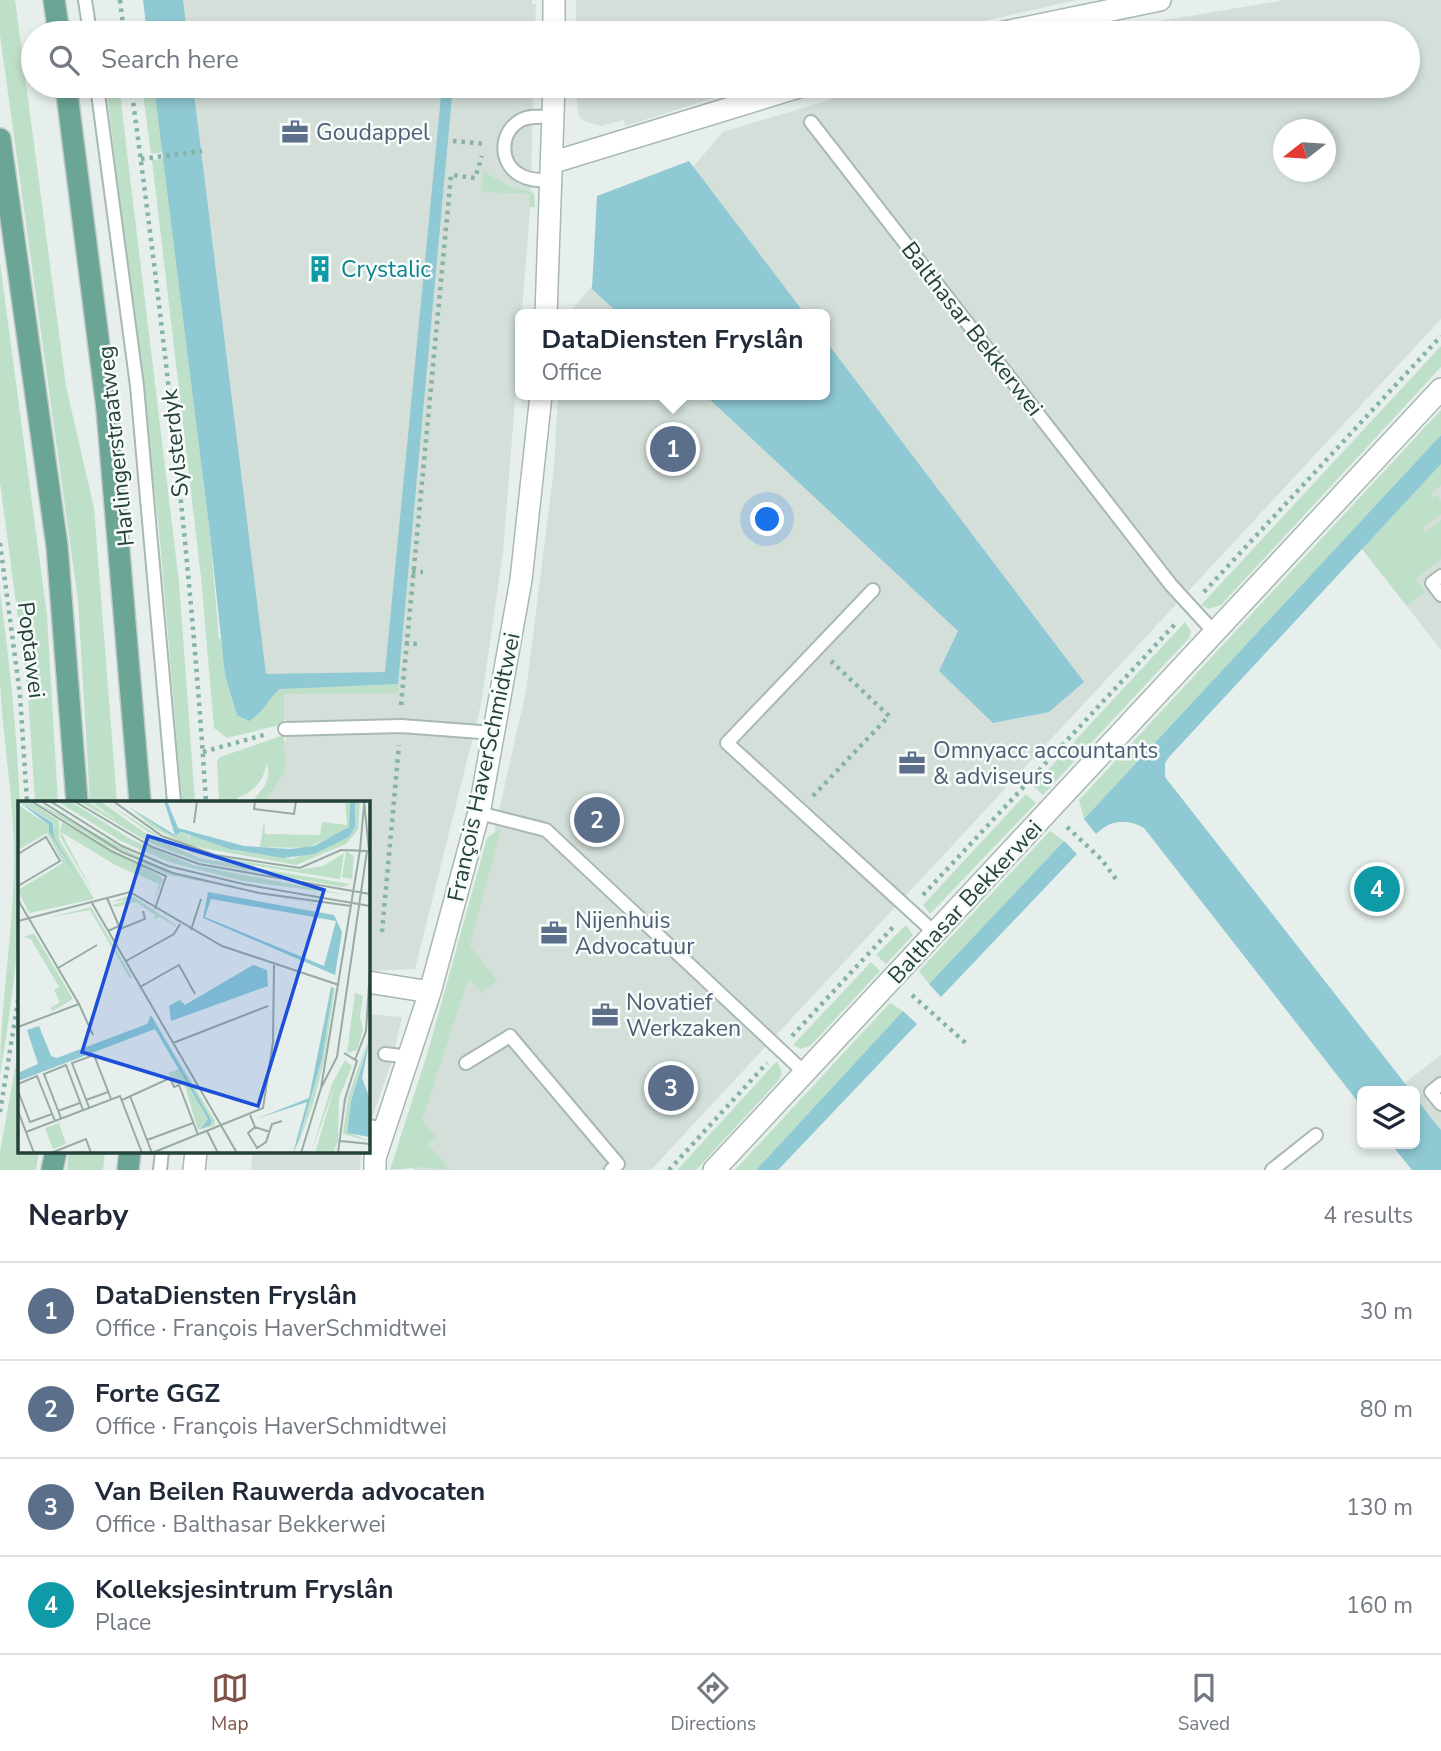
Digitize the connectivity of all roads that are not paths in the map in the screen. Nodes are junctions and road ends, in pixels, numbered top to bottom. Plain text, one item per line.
1 (54, 0) edge
2 (85, 0) edge
3 (554, 0) edge
4 (1160, 0) edge
5 (57, 21) edge
6 (88, 21) edge
7 (554, 21) edge
8 (1058, 21) edge
9 (67, 98) edge
10 (99, 98) edge
11 (554, 98) edge
12 (767, 98) edge
13 (554, 117) junction
14 (811, 121) dead end
15 (0, 139) edge
16 (553, 171) junction
17 (546, 309) edge
18 (1441, 389) edge
19 (541, 400) edge
20 (1441, 576) edge
21 (873, 590) dead end
22 (1441, 595) edge
23 (1215, 633) junction
24 (285, 729) road end
25 (494, 733) junction
26 (77, 801) edge
27 (141, 801) edge
28 (174, 801) edge
29 (479, 813) junction
30 (936, 934) junction
31 (369, 982) edge
32 (430, 992) junction
33 (385, 1054) dead end
34 (410, 1057) junction
35 (466, 1063) dead end
36 (806, 1073) junction
37 (1441, 1084) edge
38 (1441, 1104) edge
39 (376, 1127) edge
40 (1316, 1135) dead end
41 (56, 1152) edge
42 (130, 1152) edge
43 (162, 1152) edge
44 (196, 1152) edge
45 (52, 1170) edge
46 (128, 1170) edge
47 (160, 1170) edge
48 (194, 1170) edge
49 (375, 1170) edge
50 (611, 1170) edge
51 (714, 1170) edge
52 (1272, 1170) edge

1 - 5 main road
2 - 6 lane
3 - 7 street
4 - 8 street
9 - 27 main road, Harlingerstraatweg
10 - 28 lane, Harlingerstraatweg
11 - 13 street
12 - 16 street
13 - 16 street
13 - 16 lane
14 - 23 lane, Balthasar Bekkerwei
15 - 26 main road
16 - 17 street
18 - 23 street, Balthasar Bekkerwei
19 - 25 street, François HaverSchmidtwei
20 - 22 lane
21 - 30 lane
23 - 30 street, Balthasar Bekkerwei
24 - 25 lane
25 - 29 street, François HaverSchmidtwei
29 - 32 street, François HaverSchmidtwei
29 - 36 lane
30 - 36 street, Balthasar Bekkerwei
31 - 32 street
32 - 34 street, François HaverSchmidtwei
33 - 34 lane
34 - 39 street, François HaverSchmidtwei
35 - 50 lane
36 - 51 street, Balthasar Bekkerwei
37 - 38 lane
39 - 49 street, François HaverSchmidtwei
40 - 52 lane
41 - 45 main road
42 - 46 main road
43 - 47 lane
44 - 48 street

